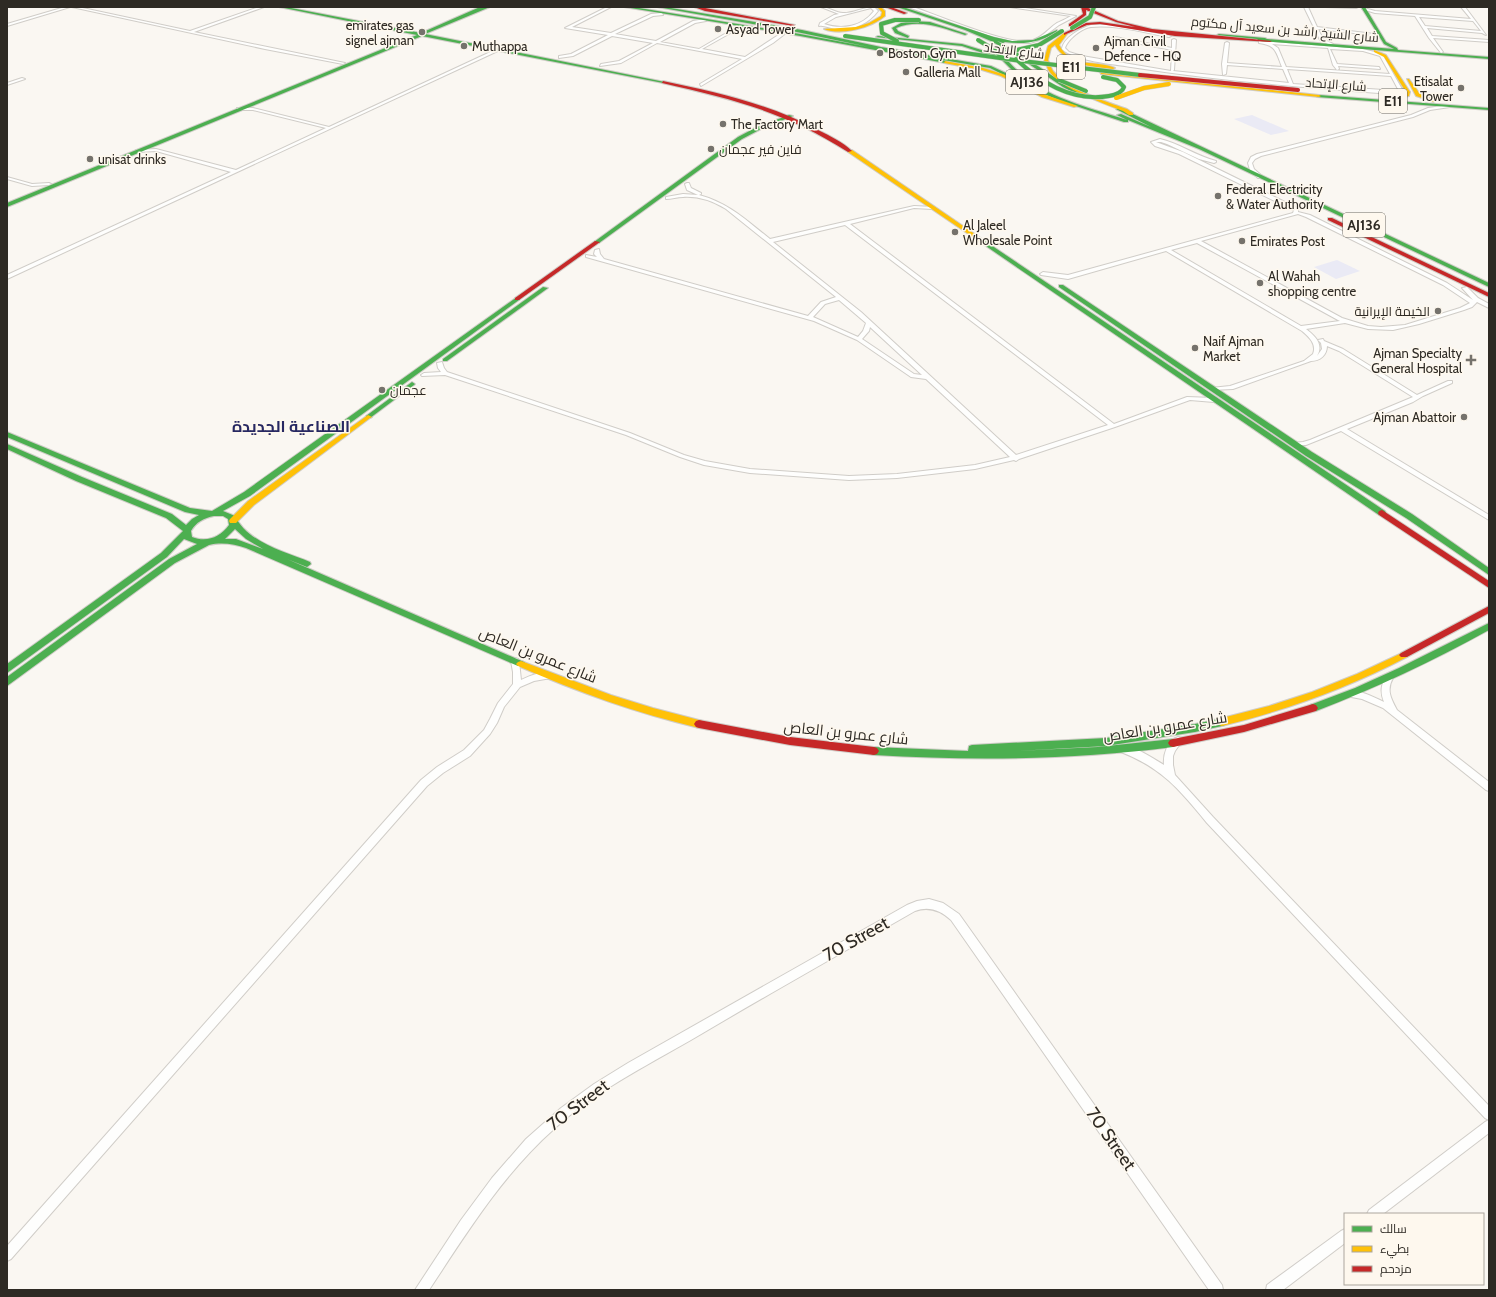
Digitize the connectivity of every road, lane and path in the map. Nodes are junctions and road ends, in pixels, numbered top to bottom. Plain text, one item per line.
1 (68, 7) edge
2 (74, 7) edge
3 (78, 7) edge
4 (262, 7) edge
5 (281, 7) edge
6 (294, 7) edge
7 (478, 7) edge
8 (483, 7) edge
9 (488, 7) edge
10 (612, 7) edge
11 (626, 7) edge
12 (678, 7) edge
13 (710, 7) edge
14 (823, 7) edge
15 (872, 7) edge
16 (879, 7) edge
17 (887, 7) edge
18 (899, 7) edge
19 (910, 7) edge
20 (1012, 7) edge
21 (1085, 7) edge
22 (1094, 7) edge
23 (1306, 7) edge
24 (1326, 7) edge
25 (1463, 7) edge
26 (1341, 8) edge
27 (1360, 9) edge
28 (656, 12) edge
29 (694, 12) edge
30 (842, 14) junction
31 (1416, 15) junction
32 (1473, 20) junction
33 (451, 23) junction
34 (7, 25) edge
35 (737, 26) junction
36 (821, 26) junction
37 (948, 26) junction
38 (569, 27) junction
39 (1424, 27) junction
40 (1316, 28) junction
41 (790, 29) junction
42 (1062, 30) junction
43 (190, 32) junction
44 (567, 32) dead end
45 (1483, 32) junction
46 (422, 33) junction
47 (965, 34) junction
48 (1374, 34) junction
49 (613, 35) junction
50 (233, 36) dead end
51 (1168, 36) junction
52 (878, 37) junction
53 (1430, 37) junction
54 (216, 38) junction
55 (979, 38) junction
56 (995, 38) junction
57 (1178, 38) junction
58 (1219, 39) junction
59 (1232, 40) junction
60 (1489, 40) edge
61 (656, 42) junction
62 (1106, 43) dead end
63 (1227, 43) junction
64 (1316, 43) junction
65 (1271, 44) junction
66 (1283, 44) junction
67 (937, 46) junction
68 (1331, 47) junction
69 (1367, 47) junction
70 (500, 49) junction
71 (1173, 49) junction
72 (699, 50) junction
73 (1399, 50) junction
74 (1441, 52) junction
75 (518, 53) junction
76 (991, 53) junction
77 (1005, 54) junction
78 (571, 57) junction
79 (1489, 57) edge
80 (745, 58) junction
81 (1390, 58) junction
82 (482, 59) junction
83 (338, 63) junction
84 (1224, 64) junction
85 (619, 65) junction
86 (1335, 65) junction
87 (1062, 68) junction
88 (1284, 68) junction
89 (1380, 68) dead end
90 (1172, 70) junction
91 (1164, 71) junction
92 (1177, 73) junction
93 (1339, 73) junction
94 (325, 74) junction
95 (1152, 74) junction
96 (1224, 74) junction
97 (1217, 78) junction
98 (23, 79) dead end
99 (1059, 80) junction
100 (1233, 82) junction
101 (1398, 83) junction
102 (7, 84) edge
103 (701, 85) junction
104 (1210, 85) junction
105 (1296, 88) junction
106 (1048, 93) junction
107 (1432, 101) junction
108 (1456, 106) junction
109 (252, 107) junction
110 (1489, 107) edge
111 (764, 108) junction
112 (1094, 109) junction
113 (1131, 114) junction
114 (795, 117) junction
115 (330, 128) junction
116 (763, 128) junction
117 (814, 128) junction
118 (156, 147) junction
119 (1200, 148) junction
120 (1214, 162) junction
121 (228, 173) junction
122 (71, 175) junction
123 (1260, 177) junction
124 (7, 178) edge
125 (686, 184) junction
126 (30, 188) junction
127 (42, 191) junction
128 (668, 198) junction
129 (919, 199) junction
130 (7, 201) edge
131 (714, 201) junction
132 (7, 206) edge
133 (914, 207) junction
134 (936, 211) junction
135 (1295, 213) junction
136 (1365, 217) dead end
137 (846, 223) junction
138 (1371, 229) junction
139 (607, 233) junction
140 (986, 235) junction
141 (1210, 237) junction
142 (85, 241) junction
143 (770, 241) junction
144 (1197, 241) junction
145 (1209, 247) junction
146 (597, 250) junction
147 (1166, 250) junction
148 (588, 256) junction
149 (602, 260) junction
150 (1436, 270) junction
151 (1043, 274) junction
152 (7, 277) edge
153 (1068, 277) junction
154 (1489, 284) edge
155 (1064, 288) junction
156 (1465, 288) junction
157 (1489, 295) edge
158 (839, 298) junction
159 (1489, 300) edge
160 (1475, 301) junction
161 (1489, 306) edge
162 (809, 318) junction
163 (487, 320) junction
164 (869, 322) junction
165 (1346, 322) junction
166 (1302, 329) junction
167 (859, 339) junction
168 (1324, 345) junction
169 (466, 346) junction
170 (1318, 348) junction
171 (1306, 362) junction
172 (440, 363) junction
173 (445, 373) junction
174 (424, 375) junction
175 (928, 377) junction
176 (1450, 382) dead end
177 (1191, 384) junction
178 (1234, 387) junction
179 (1213, 389) junction
180 (1417, 397) junction
181 (1189, 398) junction
182 (1214, 400) junction
183 (1232, 401) junction
184 (1113, 426) junction
185 (1342, 429) junction
186 (7, 434) edge
187 (1295, 444) junction
188 (7, 446) edge
189 (1016, 459) junction
190 (212, 514) junction
191 (1489, 518) edge
192 (233, 521) junction
193 (1425, 528) junction
194 (187, 531) junction
195 (211, 541) junction
196 (1489, 566) edge
197 (1462, 567) junction
198 (1489, 572) edge
199 (1489, 585) edge
200 (1489, 592) edge
201 (1489, 608) edge
202 (1489, 626) edge
203 (515, 661) junction
204 (7, 669) edge
205 (548, 676) junction
206 (1389, 678) junction
207 (7, 682) edge
208 (517, 685) junction
209 (1348, 694) junction
210 (1393, 710) junction
211 (1178, 742) junction
212 (1123, 749) junction
213 (1171, 775) junction
214 (1489, 787) edge
215 (1489, 1114) edge
216 (1489, 1126) edge
217 (1374, 1213) edge
218 (1344, 1236) edge
219 (7, 1255) edge
220 (421, 1290) edge
221 (1217, 1290) edge
222 (1272, 1290) edge

1 - 34 street
2 - 3 street
3 - 43 street
4 - 43 street
5 - 46 main road
6 - 46 main road
7 - 46 main road
8 - 33 main road
9 - 33 main road
10 - 38 street
11 - 28 main road, شارع الإتحاد
12 - 29 main road, شارع الإتحاد / E11
13 - 29 street
14 - 30 street
15 - 30 street
15 - 36 street
16 - 36 main road
17 - 37 main road, AJ136
18 - 37 main road, AJ136
19 - 42 street
20 - 42 street
21 - 42 main road
21 - 64 main road, شارع الشيخ راشد بن سعيد آل مكتوم
21 - 65 main road, شارع الشيخ راشد بن سعيد آل مكتوم
22 - 42 main road, bridge
23 - 40 street
24 - 26 street
25 - 32 street
26 - 27 street
27 - 31 street
27 - 48 main road
27 - 48 main road
28 - 29 main road, شارع الإتحاد / E11
28 - 49 street
29 - 35 main road
29 - 35 main road
29 - 41 main road, شارع الإتحاد / E11
29 - 41 main road, شارع الإتحاد / E11
29 - 61 street
30 - 36 street
31 - 32 street
31 - 39 street
32 - 45 street
33 - 46 main road
35 - 41 main road
35 - 72 street
36 - 41 main road
37 - 47 main road, AJ136
37 - 55 main road, AJ136
37 - 56 main road
37 - 67 main road, bridge
38 - 44 street
38 - 49 street
39 - 45 street
39 - 53 street
40 - 48 street
40 - 64 street
41 - 52 main road
41 - 77 main road, شارع الإتحاد / E11, bridge
41 - 80 street
41 - 106 main road
41 - 112 main road
42 - 56 main road
42 - 57 main road
42 - 77 main road, bridge
42 - 95 main road, bridge
42 - 99 main road
43 - 54 street
45 - 60 street
46 - 70 main road
46 - 78 main road
46 - 83 main road
46 - 94 main road
47 - 55 main road, AJ136
47 - 76 main road
48 - 69 main road
48 - 73 main road
49 - 61 street
49 - 78 street
50 - 54 street
51 - 57 street
51 - 57 street
51 - 91 street
52 - 67 main road
52 - 76 main road
53 - 60 street
53 - 74 street
54 - 83 street
55 - 77 main road
55 - 113 main road, AJ136
56 - 77 main road
57 - 58 main road
57 - 71 street
58 - 59 street
58 - 63 street
58 - 65 main road
59 - 63 street
59 - 65 street
61 - 72 street
61 - 85 street
62 - 71 street
63 - 84 street
64 - 65 main road, شارع الشيخ راشد بن سعيد آل مكتوم
64 - 66 street
64 - 68 main road, شارع الشيخ راشد بن سعيد آل مكتوم
64 - 68 street
65 - 66 street
65 - 66 street
65 - 88 street
67 - 77 main road, bridge
67 - 77 main road, bridge
68 - 69 main road, شارع الشيخ راشد بن سعيد آل مكتوم
68 - 86 street
68 - 101 street
69 - 73 main road, شارع الشيخ راشد بن سعيد آل مكتوم
69 - 81 main road
70 - 75 main road
70 - 82 street
71 - 90 street
72 - 80 street
73 - 74 main road, شارع الشيخ راشد بن سعيد آل مكتوم
73 - 79 main road, شارع الشيخ راشد بن سعيد آل مكتوم
73 - 81 main road
74 - 79 main road, شارع الشيخ راشد بن سعيد آل مكتوم
75 - 82 street
75 - 111 main road
76 - 119 main road
77 - 87 main road, شارع الإتحاد / E11, bridge
77 - 87 main road, bridge
77 - 95 main road, bridge
77 - 99 main road, bridge
77 - 100 main road, شارع الإتحاد / E11, bridge
77 - 104 main road, bridge
77 - 106 main road, AJ136
78 - 85 main road
80 - 103 street
81 - 101 main road
81 - 101 main road
82 - 115 street
82 - 142 street
83 - 94 main road
83 - 122 main road
84 - 88 street
84 - 96 street
85 - 103 main road
86 - 89 street
86 - 93 street
87 - 104 main road, شارع الإتحاد / E11, bridge
88 - 93 street
88 - 105 street
90 - 91 street
90 - 92 street
91 - 92 street
92 - 97 street
93 - 101 street
94 - 109 main road
95 - 100 main road, bridge
96 - 97 street
96 - 100 street
97 - 100 street
98 - 102 street
99 - 113 main road
100 - 105 main road, شارع الإتحاد / E11, bridge
101 - 105 street
101 - 105 main road, شارع الإتحاد / E11
101 - 107 main road, شارع الإتحاد / E11
101 - 107 main road
103 - 114 main road
104 - 105 main road, شارع الإتحاد / E11
105 - 108 main road, شارع الإتحاد / E11
106 - 112 main road, AJ136
107 - 110 main road, شارع الإتحاد / E11
108 - 110 main road, شارع الإتحاد / E11
108 - 123 street
109 - 115 street
109 - 118 main road
111 - 114 main road
111 - 116 main road
112 - 120 main road, AJ136
113 - 119 main road, AJ136
114 - 116 main road
114 - 117 main road
114 - 140 main road
115 - 121 street
116 - 117 main road
116 - 125 main road
116 - 139 main road
117 - 129 main road
118 - 121 street
118 - 127 main road
119 - 123 main road, AJ136
120 - 135 street
120 - 150 main road, AJ136
121 - 142 street
122 - 126 main road
122 - 127 main road
123 - 138 main road, AJ136
124 - 126 street
125 - 128 main road
125 - 131 street
126 - 130 main road
127 - 132 main road
128 - 131 street
128 - 146 main road
129 - 133 street
129 - 134 main road
131 - 143 street
133 - 134 street
133 - 137 street
134 - 140 main road
134 - 177 main road
135 - 141 street
135 - 160 street
136 - 138 main road
137 - 143 street
137 - 184 street
138 - 154 main road, AJ136
139 - 148 main road
139 - 163 main road
140 - 151 main road
141 - 144 street
141 - 145 street
142 - 152 street
143 - 158 street
144 - 145 street
144 - 147 street
145 - 165 street
146 - 148 main road
146 - 149 street
147 - 153 street
147 - 166 street
148 - 149 street
148 - 169 main road
149 - 162 street
150 - 156 main road
150 - 157 main road, AJ136
151 - 153 street
151 - 155 main road
153 - 155 street
155 - 179 main road
156 - 159 main road
156 - 160 street
158 - 162 street
158 - 164 street
160 - 161 street
160 - 165 street
162 - 167 street
163 - 169 main road
163 - 190 main road
164 - 167 street
164 - 175 street
165 - 166 street
166 - 168 street
166 - 170 street
167 - 175 street
168 - 170 street
168 - 171 street
168 - 180 street
169 - 172 main road
170 - 171 street
171 - 178 street
172 - 173 street
172 - 174 main road
173 - 174 street
173 - 189 street
174 - 192 main road
175 - 189 street
176 - 180 street
177 - 181 street
177 - 182 main road
178 - 179 street
178 - 183 street
179 - 183 main road
180 - 185 street
181 - 182 street
181 - 184 street
182 - 197 main road
183 - 187 main road
184 - 189 street
185 - 187 street
185 - 191 street
186 - 190 main road
187 - 193 main road
188 - 194 main road
190 - 192 main road
190 - 194 main road
192 - 195 main road
192 - 201 main road, شارع عمرو بن العاص
193 - 196 main road
193 - 198 main road
194 - 195 main road, شارع عمرو بن العاص
194 - 204 main road
195 - 203 main road, شارع عمرو بن العاص
195 - 207 main road
197 - 199 main road
197 - 200 main road
202 - 206 main road, شارع عمرو بن العاص
203 - 205 main road, شارع عمرو بن العاص
203 - 208 street
205 - 208 street
205 - 212 main road, شارع عمرو بن العاص
206 - 209 main road, شارع عمرو بن العاص
206 - 210 street
208 - 219 street
209 - 210 street
209 - 211 main road, شارع عمرو بن العاص
210 - 214 street
211 - 212 main road, شارع عمرو بن العاص
211 - 213 street
212 - 213 street
213 - 215 street
216 - 217 street
218 - 222 street
220 - 221 street, 70 Street

